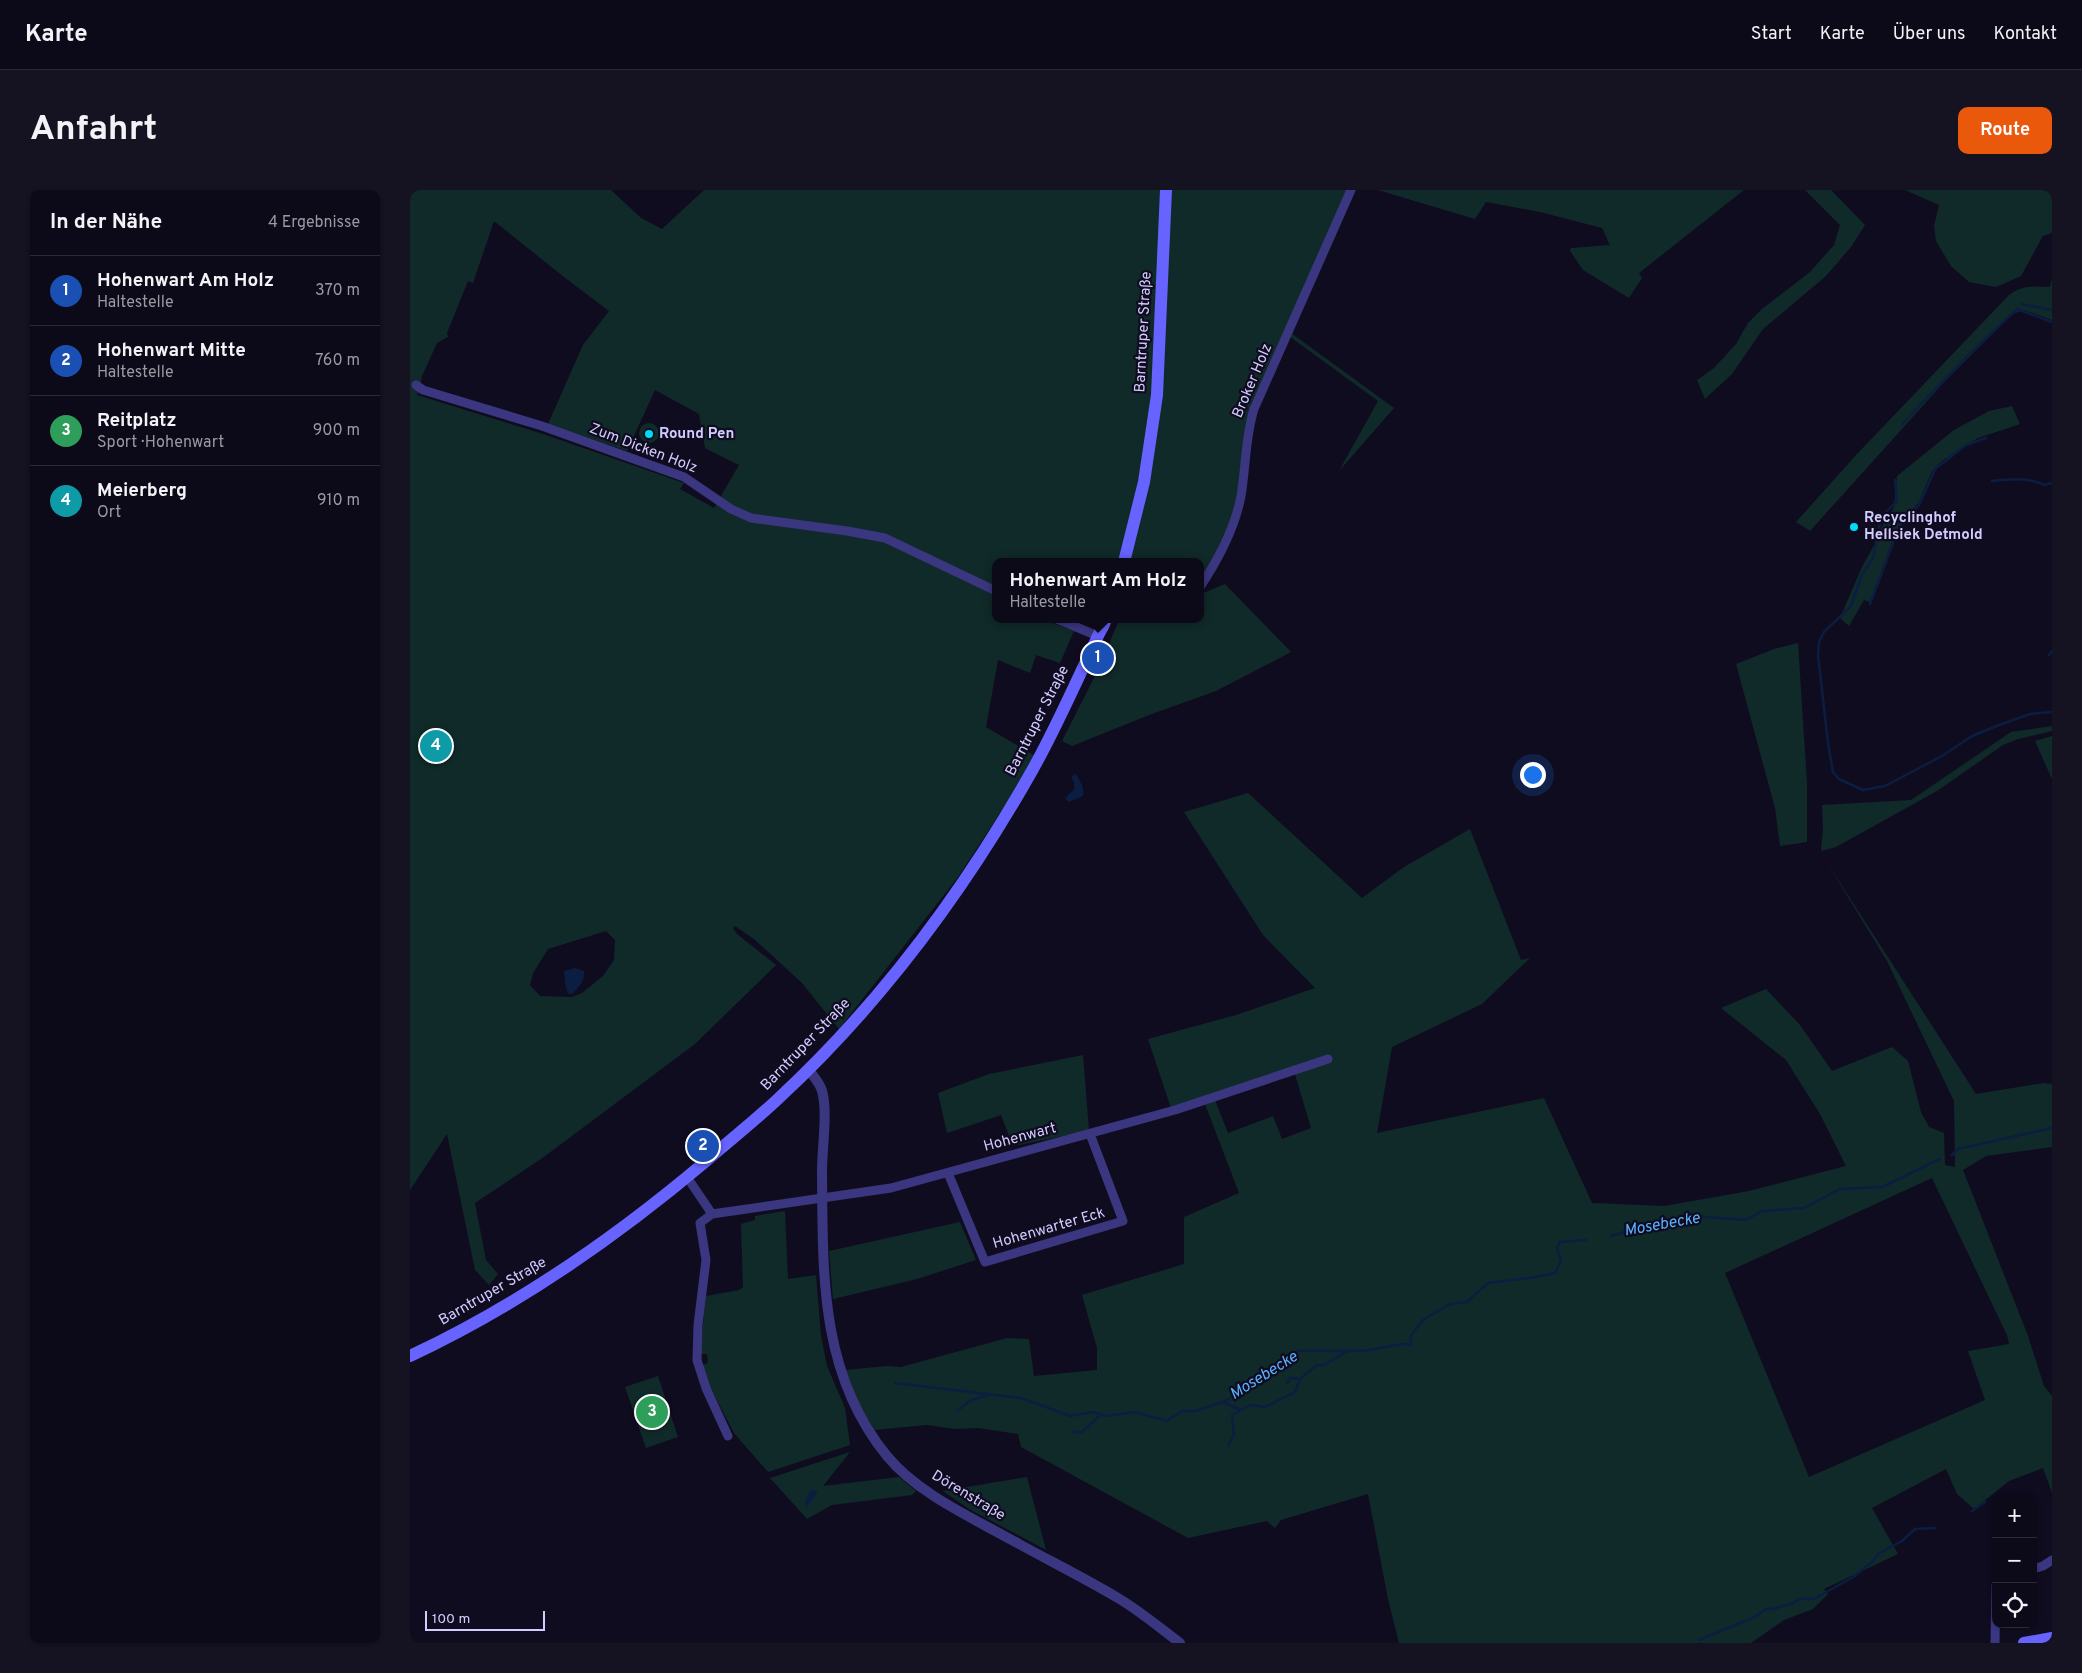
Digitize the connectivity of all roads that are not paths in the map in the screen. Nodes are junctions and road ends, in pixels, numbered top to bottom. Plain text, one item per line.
1 (1166, 190) edge
2 (1351, 190) edge
3 (416, 385) dead end
4 (1125, 558) edge
5 (1204, 581) edge
6 (992, 588) edge
7 (1067, 623) edge
8 (1101, 623) edge
9 (1104, 623) edge
10 (1098, 636) junction
11 (1328, 1059) dead end
12 (808, 1069) junction
13 (1090, 1134) junction
14 (948, 1173) junction
15 (686, 1177) junction
16 (822, 1198) junction
17 (712, 1214) junction
18 (410, 1356) edge
19 (728, 1436) dead end
20 (2052, 1560) edge
21 (2037, 1568) edge
22 (1995, 1628) edge
23 (2052, 1638) edge
24 (1180, 1643) edge
25 (1995, 1643) edge
26 (2024, 1643) edge

1 - 4 main road, Barntruper Straße
2 - 5 street, Broker Holz
3 - 6 street, Zum Dicken Holz
7 - 10 street
8 - 10 main road, Barntruper Straße
9 - 10 main road, Barntruper Straße
10 - 12 main road, Barntruper Straße
11 - 13 street, Hohenwart
12 - 15 main road, Barntruper Straße
12 - 16 street, Dörenstraße
13 - 14 street, Hohenwart
13 - 14 street, Hohenwarter Eck
14 - 16 street, Hohenwart
15 - 17 street
15 - 18 main road, Barntruper Straße
16 - 17 street, Hohenwart
16 - 24 street, Dörenstraße
17 - 19 street
20 - 21 street
22 - 25 street
23 - 26 main road

